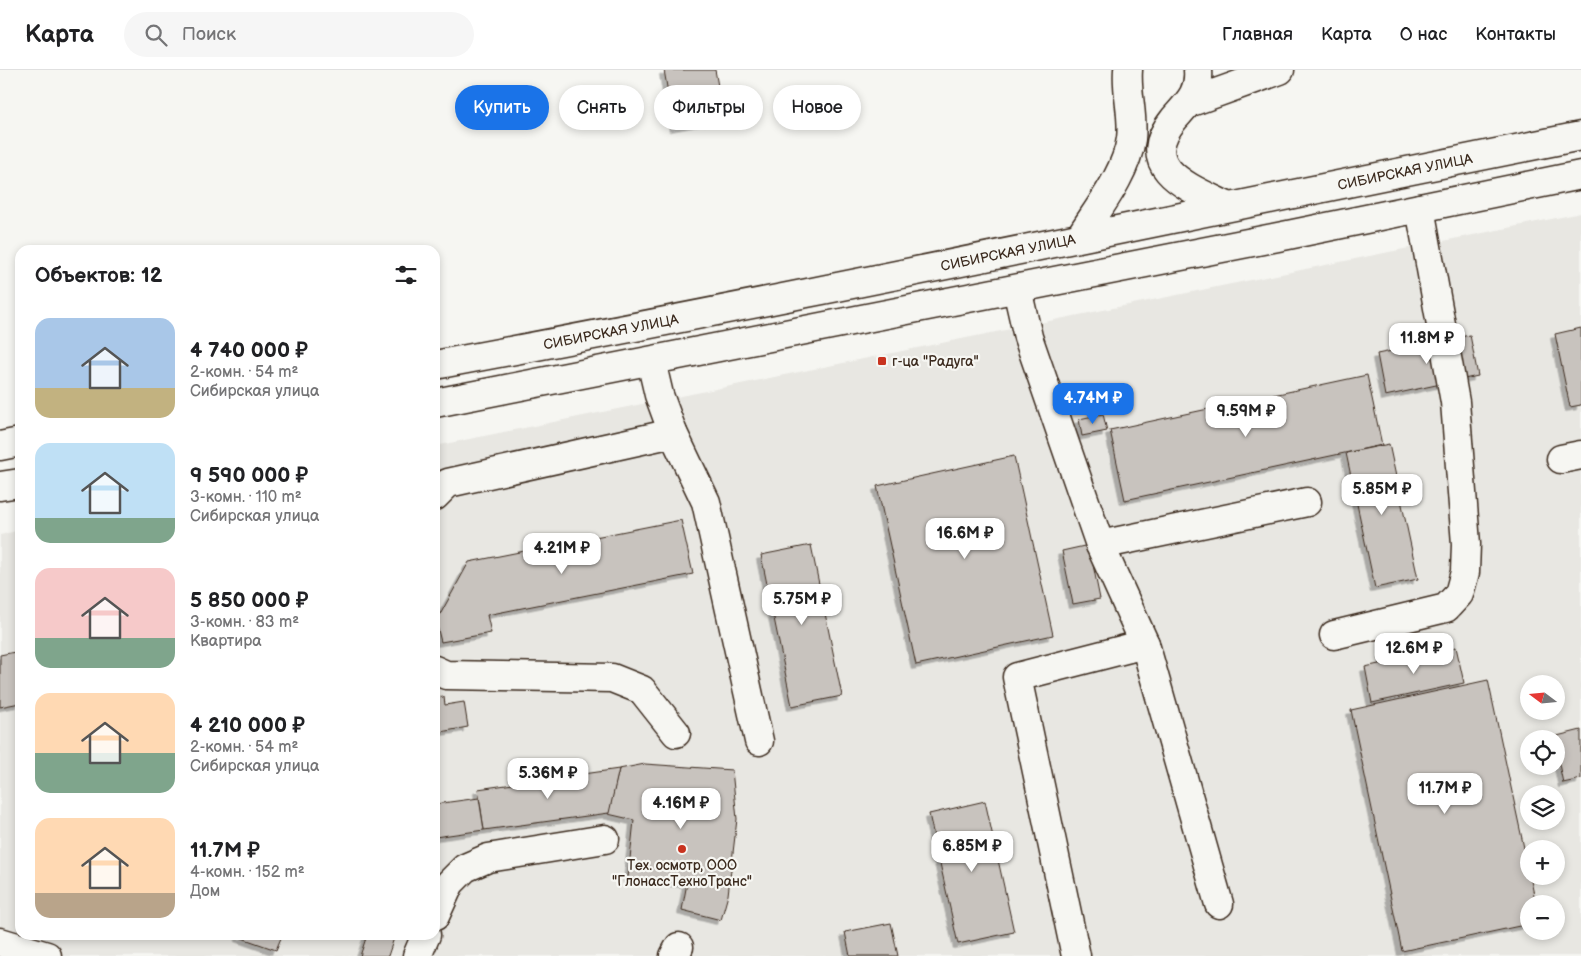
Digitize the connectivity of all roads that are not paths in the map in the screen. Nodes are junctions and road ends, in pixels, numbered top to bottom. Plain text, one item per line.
1 (1128, 70) edge
2 (1198, 70) edge
3 (1280, 70) edge
4 (1191, 102) junction
5 (1581, 136) edge
6 (1131, 140) junction
7 (1162, 140) junction
8 (1581, 174) edge
9 (1280, 196) junction
10 (1227, 206) junction
11 (1420, 208) junction
12 (1288, 235) junction
13 (1080, 237) junction
14 (1017, 289) junction
15 (651, 361) junction
16 (440, 364) edge
17 (440, 402) edge
18 (673, 433) junction
19 (15, 443) edge
20 (0, 446) edge
21 (15, 484) edge
22 (0, 486) edge
23 (440, 491) edge
24 (1307, 502) dead end
25 (1100, 545) junction
26 (1334, 635) dead end
27 (1145, 644) junction
28 (440, 672) edge
29 (676, 733) dead end
30 (760, 741) dead end
31 (605, 839) dead end
32 (1219, 904) dead end
33 (440, 905) edge
34 (424, 940) edge
35 (0, 942) edge
36 (47, 956) edge
37 (417, 956) edge
38 (1076, 956) edge

1 - 6 main road
2 - 4 main road
3 - 4 main road
4 - 7 main road
5 - 9 main road, СИБИРСКАЯ УЛИЦА
6 - 7 main road
6 - 13 main road
7 - 10 main road
8 - 11 main road
9 - 10 main road, СИБИРСКАЯ УЛИЦА
9 - 12 main road
10 - 13 main road, СИБИРСКАЯ УЛИЦА
11 - 12 main road
11 - 26 main road
12 - 14 main road
13 - 16 main road, СИБИРСКАЯ УЛИЦА
14 - 15 main road
14 - 25 main road
15 - 17 main road
15 - 18 main road
18 - 23 main road
18 - 30 main road
19 - 20 main road
21 - 22 main road
24 - 25 main road
25 - 27 main road
27 - 32 main road
27 - 38 main road
28 - 29 main road
31 - 33 main road
34 - 37 main road
35 - 36 main road

